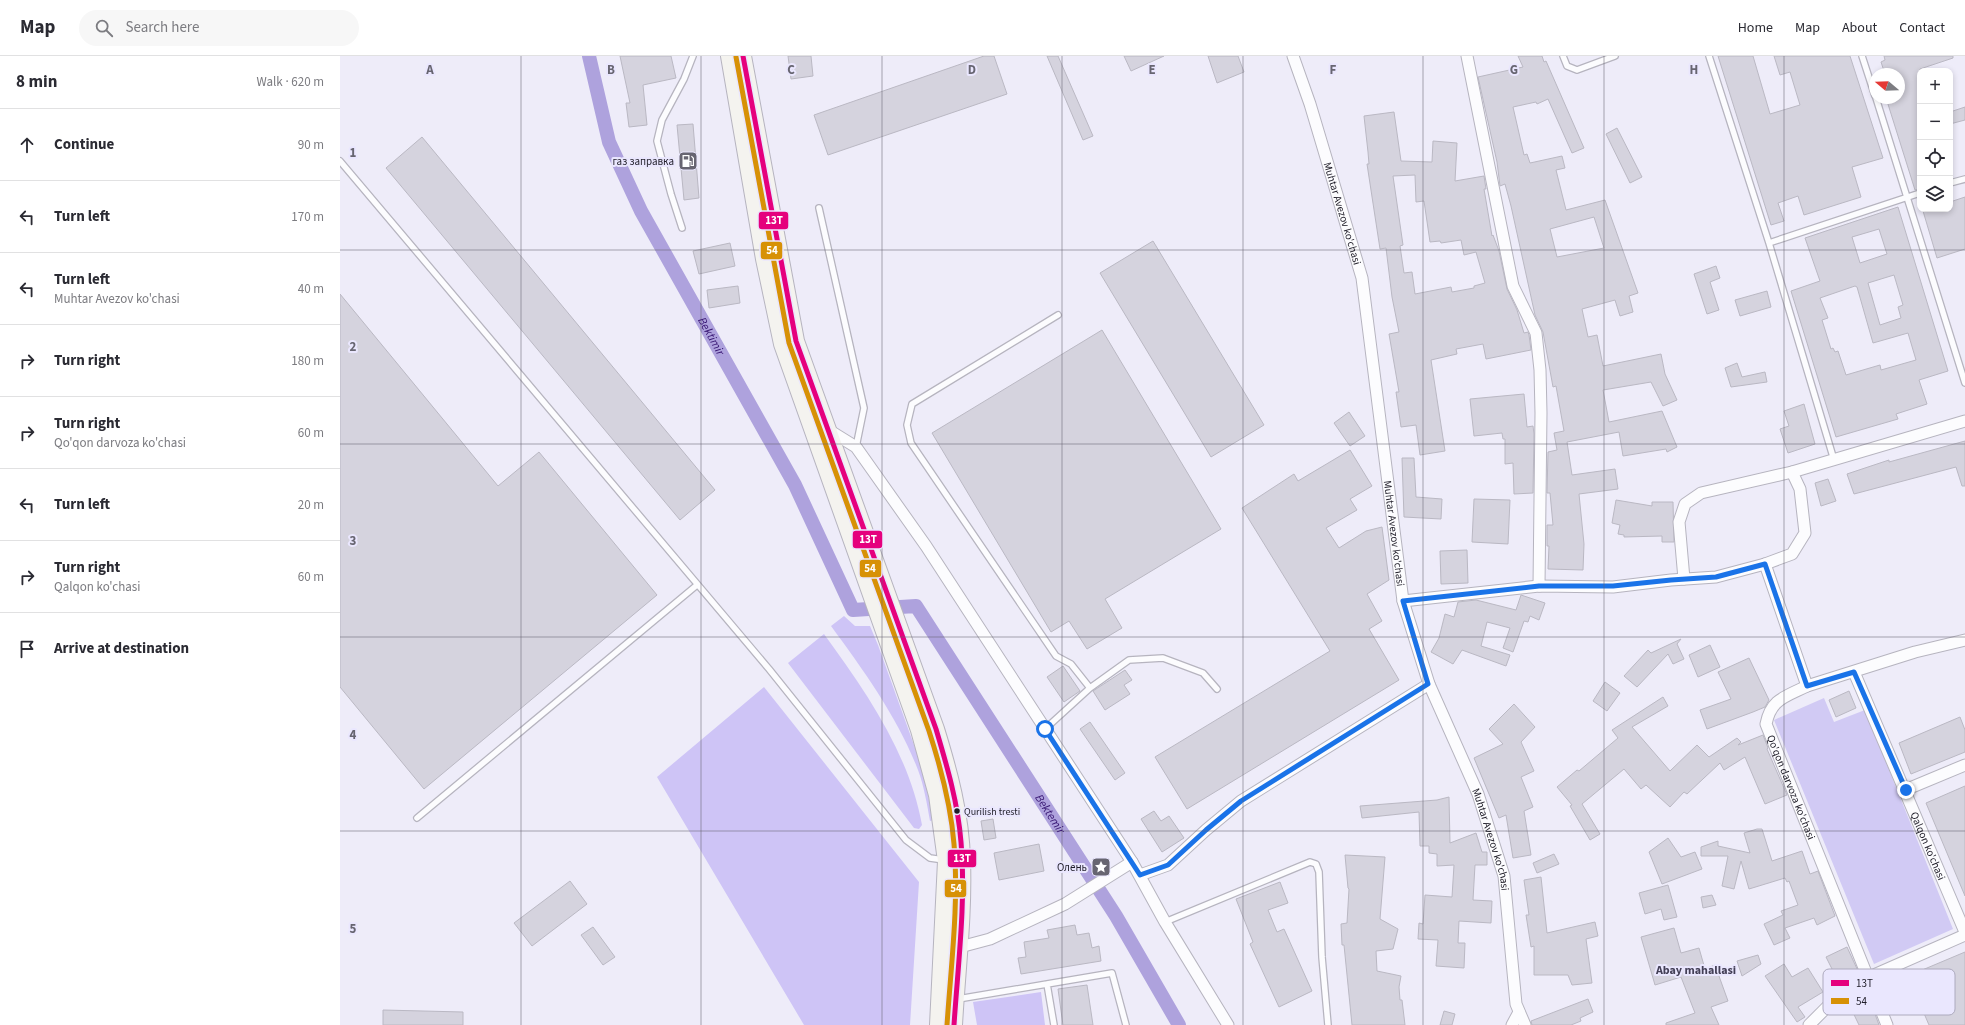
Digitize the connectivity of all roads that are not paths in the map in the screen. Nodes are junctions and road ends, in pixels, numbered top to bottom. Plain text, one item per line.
1 (693, 56) edge
2 (729, 56) edge
3 (743, 56) edge
4 (1293, 56) edge
5 (1467, 56) edge
6 (1563, 56) edge
7 (1615, 56) edge
8 (1709, 56) edge
9 (1862, 56) edge
10 (1869, 78) edge
11 (1877, 104) edge
12 (340, 161) edge
13 (1965, 179) edge
14 (1953, 182) edge
15 (1917, 194) edge
16 (1907, 197) junction
17 (819, 208) dead end
18 (682, 228) dead end
19 (1769, 243) junction
20 (1058, 315) dead end
21 (1965, 383) edge
22 (1965, 421) edge
23 (827, 429) junction
24 (856, 447) junction
25 (1834, 460) junction
26 (1792, 472) junction
27 (1765, 564) junction
28 (1684, 579) junction
29 (697, 585) junction
30 (877, 586) junction
31 (1539, 586) junction
32 (1403, 601) junction
33 (894, 636) junction
34 (1965, 640) edge
35 (1854, 672) junction
36 (1428, 684) junction
37 (1807, 686) junction
38 (1090, 688) junction
39 (1217, 689) dead end
40 (1045, 729) junction
41 (1965, 765) edge
42 (1906, 790) junction
43 (417, 818) dead end
44 (962, 860) junction
45 (946, 861) junction
46 (1132, 862) junction
47 (1140, 875) junction
48 (1165, 922) junction
49 (1964, 929) edge
50 (943, 947) junction
51 (960, 947) junction
52 (1863, 969) edge
53 (1885, 969) edge
54 (1048, 984) junction
55 (955, 1000) junction
56 (1823, 1011) edge
57 (1519, 1012) junction
58 (1883, 1015) edge
59 (938, 1025) edge
60 (954, 1025) edge
61 (1054, 1025) edge
62 (1126, 1025) edge
63 (1228, 1025) edge
64 (1328, 1025) edge
65 (1512, 1025) edge
66 (1525, 1025) edge
67 (1809, 1025) edge
68 (1887, 1025) edge

1 - 18 lane
2 - 30 main road
3 - 23 main road
4 - 32 street, Muhtar Avezov ko'chasi
5 - 31 street
6 - 7 lane
8 - 19 lane
9 - 10 lane
11 - 16 lane
12 - 29 lane
13 - 14 lane
15 - 16 lane
16 - 19 lane
16 - 21 lane
17 - 24 lane
19 - 25 lane
20 - 38 lane
22 - 25 street
23 - 24 street
23 - 30 main road
24 - 40 street
25 - 26 street
26 - 27 street
26 - 28 street
27 - 28 street
27 - 37 street
28 - 31 street
29 - 43 lane
29 - 45 lane
30 - 33 main road
31 - 32 street
32 - 36 street, Muhtar Avezov ko'chasi
33 - 44 main road
33 - 45 main road
34 - 35 street, Qo'qon darvoza ko'chasi
35 - 37 street, Qo'qon darvoza ko'chasi
35 - 42 street, Qalqon ko'chasi
36 - 47 street
36 - 57 street, Muhtar Avezov ko'chasi
37 - 52 street, Qo'qon darvoza ko'chasi
38 - 39 lane
38 - 40 lane
40 - 46 street
41 - 42 street
42 - 49 street, Qalqon ko'chasi
44 - 45 lane
44 - 51 main road
45 - 50 main road
46 - 47 street
46 - 51 street
47 - 48 street
48 - 63 street
48 - 64 lane
49 - 53 street
50 - 51 street
50 - 59 main road
51 - 55 main road
54 - 55 lane
54 - 61 lane
54 - 62 lane
55 - 60 main road
56 - 67 street
57 - 65 street
57 - 66 street, Muhtar Avezov ko'chasi
58 - 68 street, Qo'qon darvoza ko'chasi

